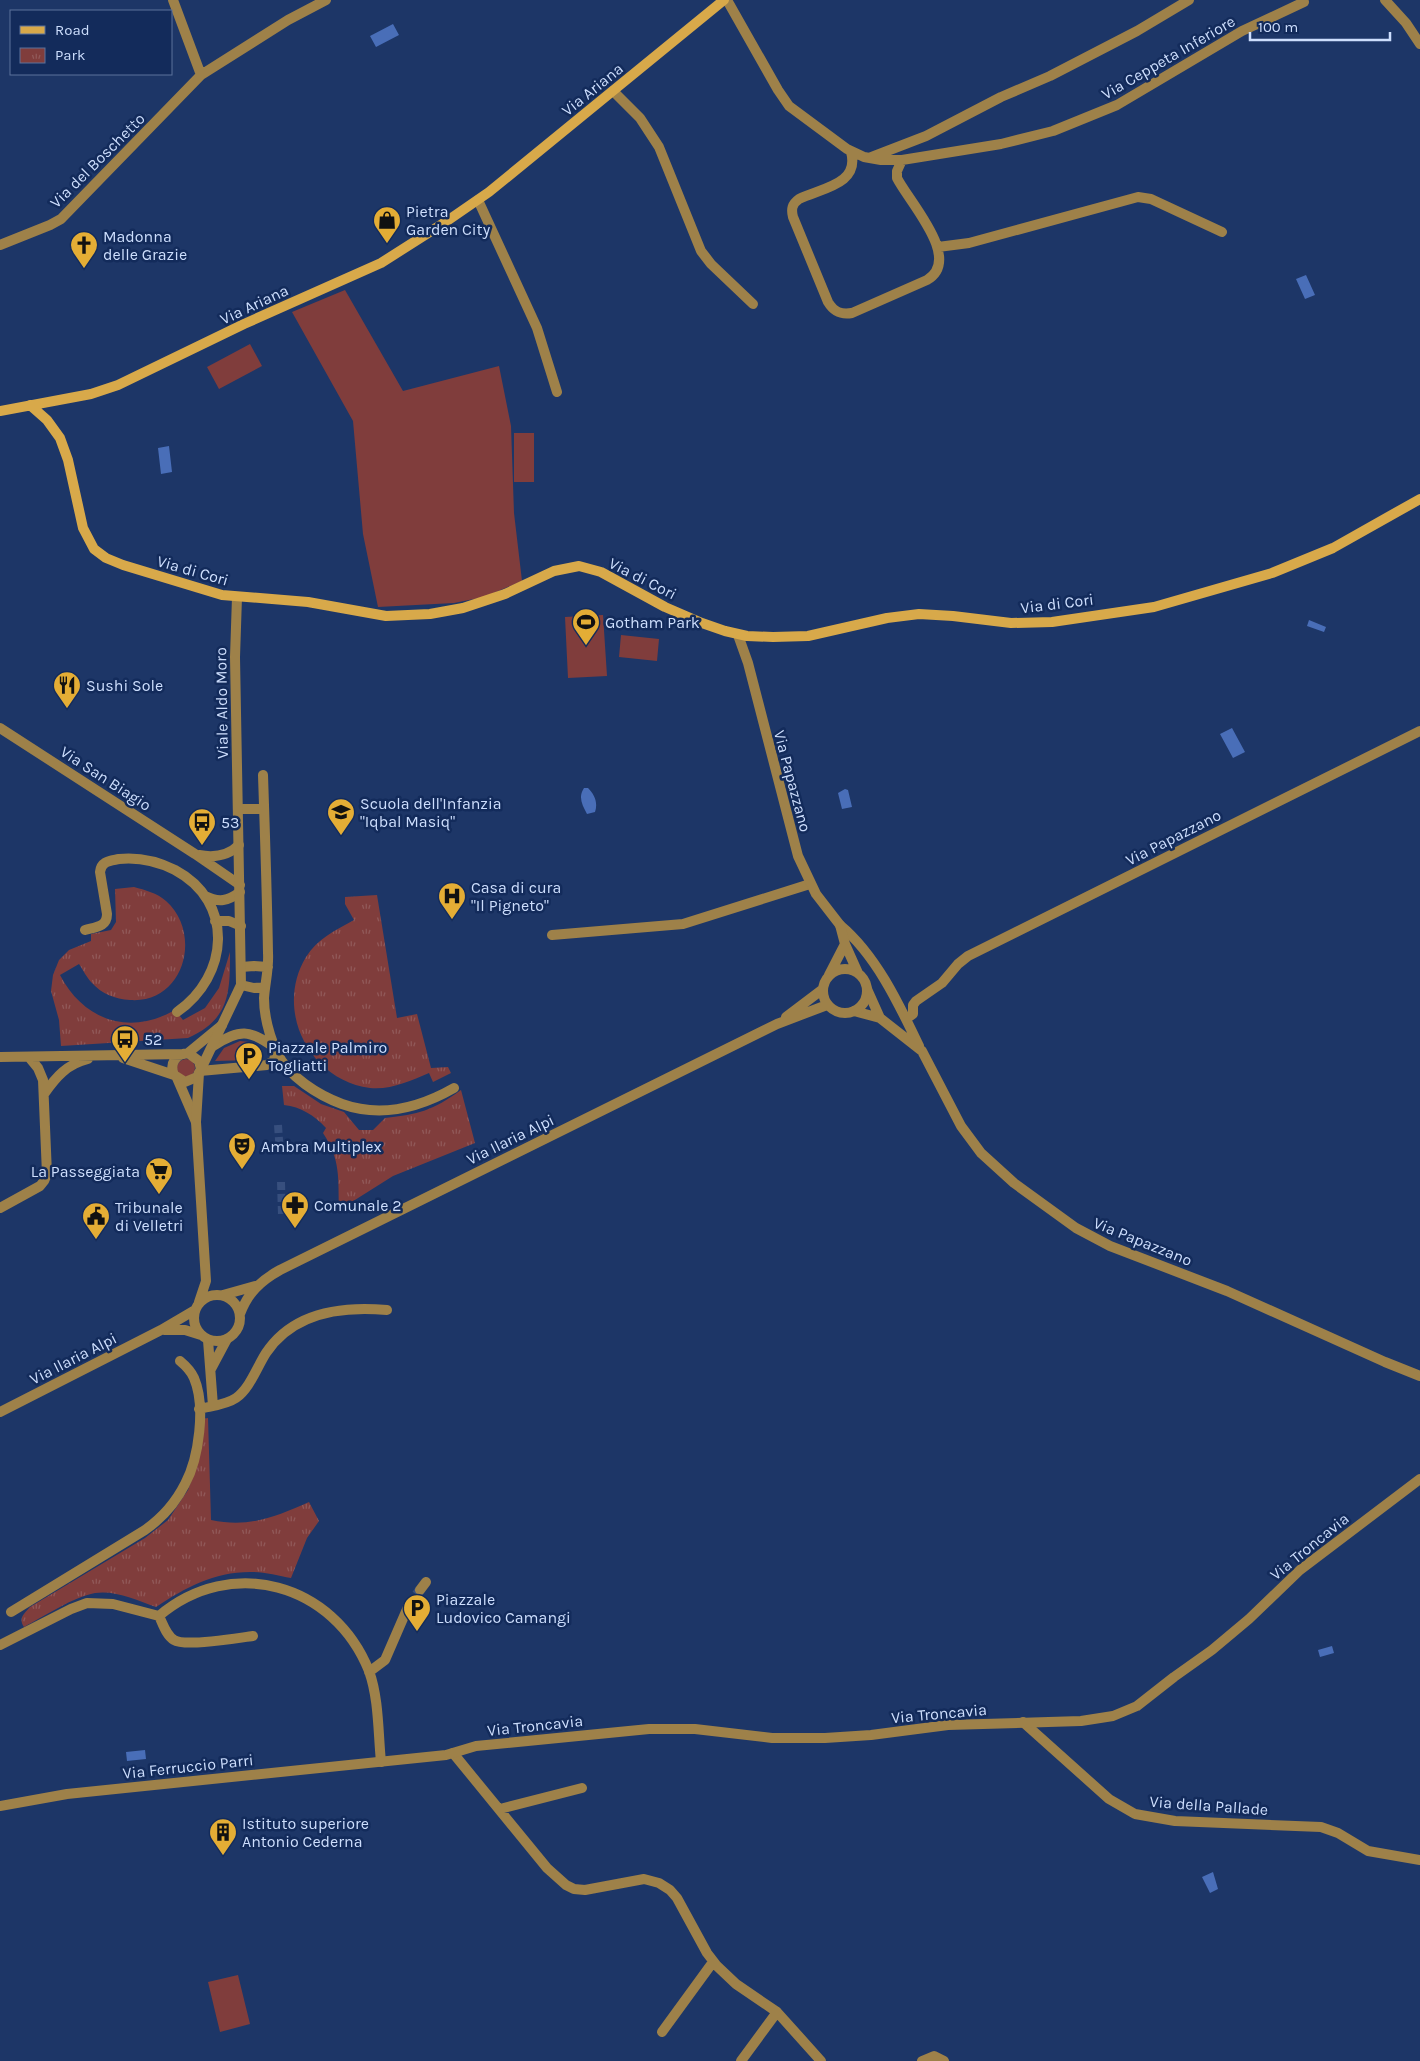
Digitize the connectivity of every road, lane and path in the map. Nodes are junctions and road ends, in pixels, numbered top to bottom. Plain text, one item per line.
1 (173, 0) edge
2 (326, 0) edge
3 (725, 0) edge
4 (1189, 0) edge
5 (1385, 0) edge
6 (1304, 2) dead end
7 (1420, 44) edge
8 (201, 75) junction
9 (613, 90) junction
10 (851, 152) junction
11 (868, 158) junction
12 (902, 160) junction
13 (478, 200) junction
14 (1222, 232) dead end
15 (0, 245) edge
16 (938, 247) junction
17 (753, 304) dead end
18 (557, 392) dead end
19 (30, 405) junction
20 (0, 411) edge
21 (1420, 499) edge
22 (237, 597) junction
23 (738, 635) junction
24 (0, 728) edge
25 (1420, 731) edge
26 (263, 775) dead end
27 (238, 808) junction
28 (264, 808) junction
29 (240, 845) junction
30 (195, 854) junction
31 (810, 884) junction
32 (240, 888) junction
33 (205, 896) junction
34 (216, 921) junction
35 (840, 925) junction
36 (241, 926) junction
37 (85, 930) dead end
38 (552, 935) dead end
39 (845, 944) junction
40 (241, 967) junction
41 (268, 967) junction
42 (858, 973) junction
43 (829, 975) junction
44 (241, 985) junction
45 (265, 987) junction
46 (822, 989) junction
47 (867, 989) junction
48 (827, 1005) junction
49 (854, 1011) junction
50 (176, 1012) dead end
51 (880, 1018) junction
52 (906, 1019) junction
53 (777, 1024) junction
54 (223, 1025) junction
55 (213, 1046) junction
56 (276, 1049) junction
57 (922, 1051) junction
58 (186, 1053) junction
59 (101, 1055) junction
60 (115, 1055) junction
61 (29, 1057) junction
62 (0, 1058) edge
63 (200, 1071) junction
64 (176, 1077) junction
65 (454, 1088) dead end
66 (44, 1094) junction
67 (196, 1122) junction
68 (0, 1208) edge
69 (206, 1281) junction
70 (258, 1284) junction
71 (220, 1295) junction
72 (197, 1306) junction
73 (387, 1310) dead end
74 (240, 1314) junction
75 (160, 1330) junction
76 (204, 1337) junction
77 (227, 1339) junction
78 (180, 1361) dead end
79 (210, 1370) junction
80 (1420, 1376) edge
81 (213, 1406) junction
82 (199, 1409) junction
83 (0, 1412) edge
84 (1420, 1479) edge
85 (408, 1607) tunnel mouth
86 (11, 1612) dead end
87 (159, 1616) junction
88 (253, 1636) dead end
89 (0, 1645) edge
90 (369, 1672) junction
91 (1023, 1722) junction
92 (453, 1753) junction
93 (380, 1762) junction
94 (582, 1788) dead end
95 (0, 1806) edge
96 (500, 1810) junction
97 (1420, 1860) edge
98 (713, 1962) junction
99 (777, 2012) junction
100 (662, 2032) dead end
101 (741, 2061) edge
102 (820, 2061) edge
103 (922, 2061) edge
104 (944, 2061) edge

1 - 8 street
2 - 8 street, Via del Boschetto
3 - 9 main road, Via Ariana
3 - 10 street, Via Ceppeta Inferiore
4 - 11 street
5 - 7 street
6 - 12 street, Via Ceppeta Inferiore
8 - 15 street, Via del Boschetto
9 - 13 main road, Via Ariana
9 - 17 street
10 - 11 street, Via Ceppeta Inferiore
10 - 16 street
11 - 12 street, Via Ceppeta Inferiore
12 - 16 street
13 - 18 street
13 - 19 main road, Via Ariana
14 - 16 street
19 - 20 main road, Via Ariana
19 - 22 main road, Via di Cori
21 - 23 main road, Via di Cori
22 - 23 main road, Via di Cori
22 - 27 street, Viale Aldo Moro
23 - 31 street, Via Papazzano
24 - 30 street, Via San Biagio
25 - 52 street, Via Papazzano
26 - 28 street
27 - 28 street
27 - 29 street, Viale Aldo Moro
28 - 41 street
29 - 30 street, Via San Biagio
29 - 32 street, Viale Aldo Moro
30 - 32 street, Via San Biagio
31 - 35 street, Via Papazzano
31 - 38 street
32 - 33 street
32 - 36 street, Viale Aldo Moro
33 - 34 street
33 - 37 street
34 - 36 street
34 - 50 street
35 - 39 street, Via Papazzano
35 - 52 street, Via Papazzano
36 - 40 street, Viale Aldo Moro
39 - 42 street, Via Papazzano
39 - 43 street
40 - 41 street
40 - 44 street
41 - 45 street
42 - 43 street
42 - 47 street
43 - 46 street
44 - 45 street
44 - 54 street
45 - 56 street
46 - 48 street
46 - 53 street, Via Ilaria Alpi
47 - 49 street
47 - 51 street, Via Papazzano
48 - 49 street
48 - 53 street, Via Ilaria Alpi
49 - 51 street, Via Papazzano
51 - 57 street, Via Papazzano
52 - 57 street, Via Papazzano
53 - 70 street, Via Ilaria Alpi
54 - 55 street
54 - 58 street
55 - 56 street
55 - 63 street
56 - 63 street
56 - 65 street
57 - 80 street, Via Papazzano
58 - 60 street
58 - 63 street
58 - 64 street
59 - 60 street
59 - 61 street
59 - 66 street
60 - 64 street
61 - 62 street
61 - 66 street
63 - 64 street
63 - 67 street
64 - 67 street
66 - 68 street
67 - 69 street
69 - 71 street
69 - 72 street
70 - 71 street, Via Ilaria Alpi
70 - 74 street, Via Ilaria Alpi
71 - 72 street
71 - 74 street
72 - 75 street, Via Ilaria Alpi
72 - 76 street
73 - 81 street
74 - 77 street
75 - 76 street, Via Ilaria Alpi
75 - 83 street, Via Ilaria Alpi
76 - 77 street
76 - 79 street
77 - 79 street
78 - 82 street
79 - 81 street
81 - 82 street
82 - 86 street
84 - 91 street, Via Troncavia
85 - 90 street
87 - 88 street
87 - 89 street
87 - 90 street
90 - 93 street
91 - 92 street, Via Troncavia
91 - 97 street, Via della Pallade
92 - 93 street, Via Troncavia
92 - 96 street
93 - 95 street, Via Ferruccio Parri
94 - 96 street
96 - 98 street
98 - 99 street
98 - 100 street
99 - 101 street
99 - 102 street
103 - 104 street

